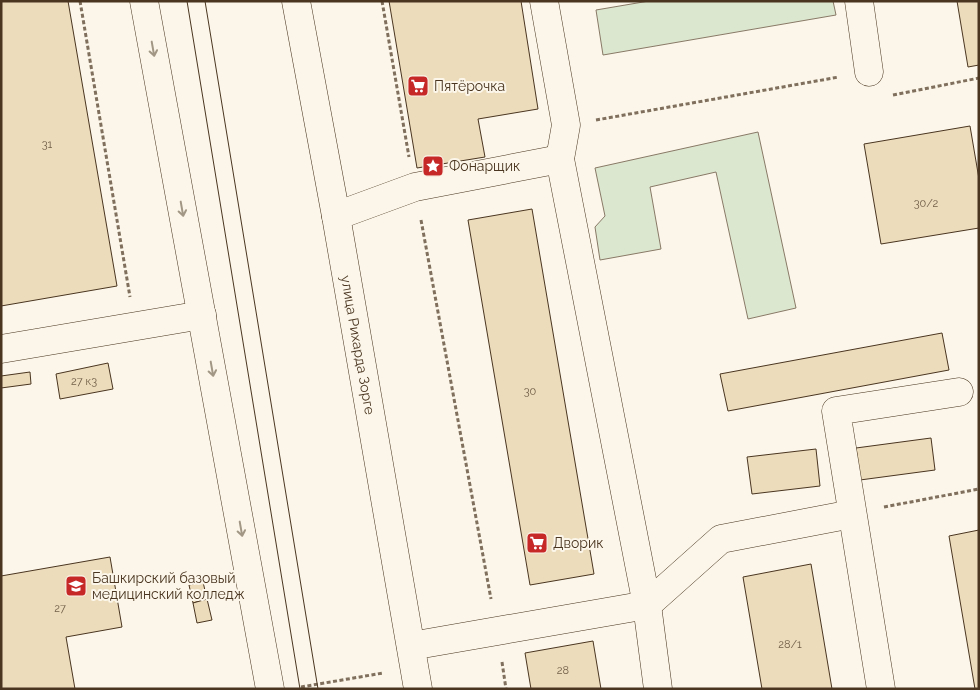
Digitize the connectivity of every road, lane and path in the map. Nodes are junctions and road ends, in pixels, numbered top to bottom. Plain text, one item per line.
1 (80, 1) edge
2 (144, 1) edge
3 (296, 1) edge
4 (382, 1) edge
5 (544, 1) edge
6 (858, 1) edge
7 (869, 72) junction
8 (979, 78) edge
9 (566, 125) junction
10 (560, 158) junction
11 (415, 188) junction
12 (336, 216) junction
13 (202, 316) junction
14 (135, 327) junction
15 (1, 349) edge
16 (958, 392) dead end
17 (979, 489) edge
18 (852, 514) junction
19 (647, 605) junction
20 (497, 631) junction
21 (411, 646) junction
22 (270, 689) edge
23 (418, 689) edge
24 (506, 689) edge
25 (658, 689) edge
26 (881, 689) edge

1 - 14 path
2 -> 13 main road
3 - 12 main road, улица Рихарда Зорге
4 - 11 path
5 - 9 main road
6 - 7 main road
7 - 8 path
7 - 9 path
9 - 10 main road
10 - 11 main road
10 - 19 main road
11 - 12 main road
11 - 20 path
12 - 21 main road, улица Рихарда Зорге
13 - 14 main road
13 -> 22 main road
14 - 15 main road
16 - 18 main road
17 - 18 path
18 - 19 main road
18 - 26 main road
19 - 20 main road
19 - 25 main road
20 - 21 main road
20 - 24 path
21 - 23 main road, улица Рихарда Зорге

